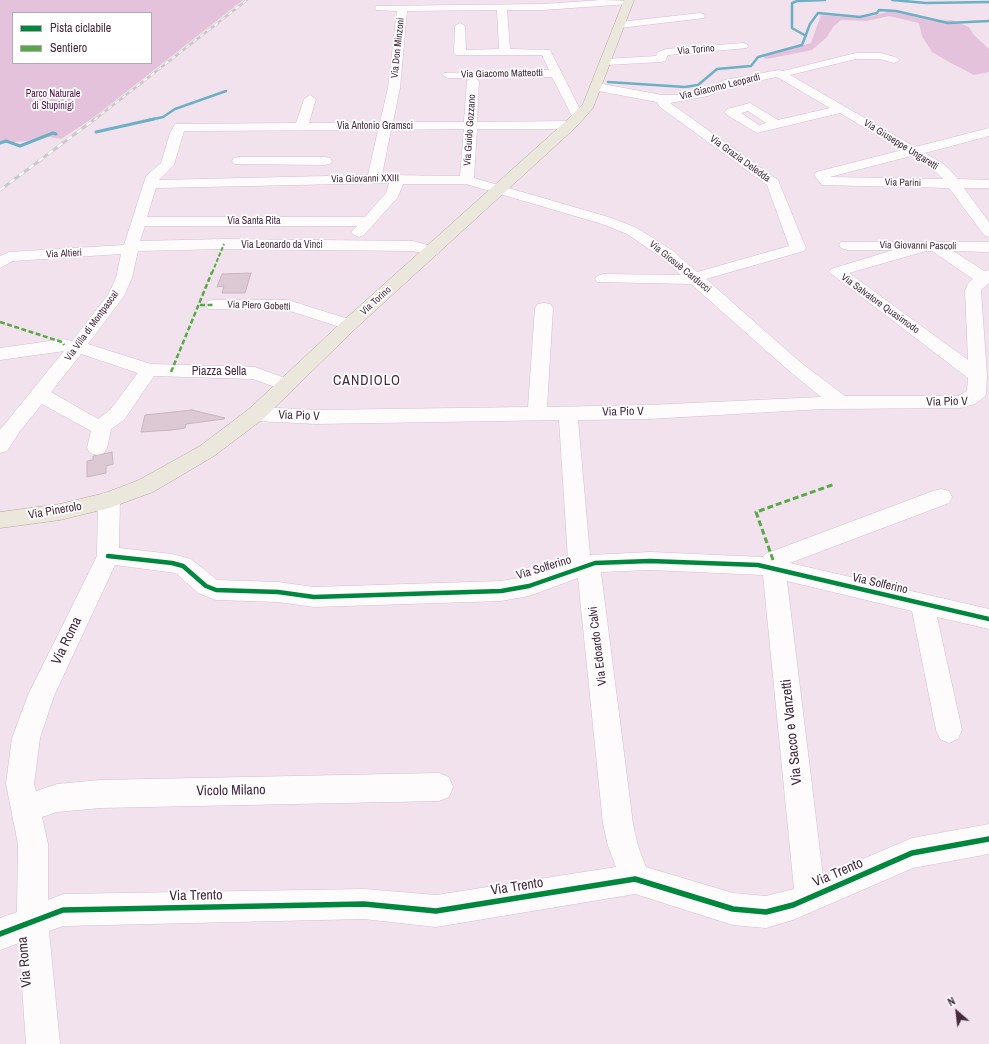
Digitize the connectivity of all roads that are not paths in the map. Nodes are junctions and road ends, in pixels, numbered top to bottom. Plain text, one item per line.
1 (629, 0) edge
2 (502, 7) junction
3 (380, 8) dead end
4 (402, 8) junction
5 (700, 16) dead end
6 (620, 24) junction
7 (460, 26) dead end
8 (743, 46) dead end
9 (505, 53) junction
10 (894, 60) dead end
11 (606, 62) junction
12 (556, 74) junction
13 (448, 75) dead end
14 (786, 76) junction
15 (473, 81) dead end
16 (597, 87) junction
17 (310, 99) dead end
18 (662, 99) junction
19 (842, 109) junction
20 (574, 121) junction
21 (776, 124) dead end
22 (471, 125) junction
23 (255, 126) junction
24 (301, 126) junction
25 (387, 126) junction
26 (180, 127) joint
27 (989, 132) edge
28 (913, 151) junction
29 (325, 161) dead end
30 (234, 172) junction
31 (269, 172) dead end
32 (374, 179) junction
33 (397, 179) junction
34 (467, 180) junction
35 (150, 184) junction
36 (954, 184) junction
37 (989, 184) edge
38 (500, 190) junction
39 (370, 221) junction
40 (139, 222) junction
41 (989, 232) edge
42 (847, 245) dead end
43 (346, 246) junction
44 (930, 246) junction
45 (131, 247) junction
46 (989, 247) edge
47 (432, 251) junction
48 (0, 262) edge
49 (987, 277) edge
50 (696, 278) junction
51 (603, 279) dead end
52 (214, 305) dead end
53 (544, 308) dead end
54 (983, 324) edge
55 (349, 325) junction
56 (78, 346) junction
57 (0, 354) edge
58 (794, 366) junction
59 (149, 370) junction
60 (978, 376) junction
61 (286, 385) junction
62 (40, 394) junction
63 (968, 399) junction
64 (840, 402) junction
65 (799, 404) junction
66 (989, 407) edge
67 (568, 413) junction
68 (256, 414) junction
69 (537, 414) junction
70 (102, 426) junction
71 (0, 446) edge
72 (97, 448) dead end
73 (941, 497) dead end
74 (109, 500) junction
75 (0, 520) edge
76 (108, 556) junction
77 (584, 566) junction
78 (774, 568) junction
79 (922, 604) junction
80 (989, 618) edge
81 (949, 730) dead end
82 (439, 787) dead end
83 (26, 808) junction
84 (989, 839) edge
85 (635, 879) junction
86 (810, 897) junction
87 (33, 922) junction
88 (0, 934) edge
89 (43, 1044) edge

1 - 2 street
1 - 6 main road, Via Torino
2 - 4 street
2 - 9 street, Via Giacomo Matteotti
3 - 4 street
4 - 25 street, Via Don Minzoni
5 - 6 street
6 - 11 main road, Via Torino
7 - 9 street, Via Giacomo Matteotti
8 - 11 street, Via Torino
9 - 12 street, Via Giacomo Matteotti
10 - 14 street, Via Giacomo Leopardi
11 - 16 main road, Via Torino
12 - 13 street, Via Giacomo Matteotti
12 - 20 street, Via Giacomo Matteotti
14 - 18 street, Via Giacomo Leopardi
14 - 19 street, Via Giuseppe Ungaretti
15 - 22 street, Via Guido Gozzano
16 - 18 street
16 - 20 main road, Via Torino
17 - 24 street
18 - 50 street, Via Grazia Deledda
19 - 21 street
19 - 28 street, Via Giuseppe Ungaretti
20 - 22 street, Via Antonio Gramsci
20 - 38 main road, Via Torino
22 - 25 street, Via Antonio Gramsci
22 - 34 street, Via Guido Gozzano
23 - 24 street, Via Antonio Gramsci
23 - 26 street, Via Antonio Gramsci
23 - 30 street
24 - 25 street, Via Antonio Gramsci
25 - 32 street, Via Don Minzoni
26 - 35 street, Via Villa di Montpascal
27 - 28 street
28 - 36 street, Via Giuseppe Ungaretti
28 - 36 street, Via Parini
29 - 30 street, Via Giovanni XXIII
30 - 31 street, Via Giovanni XXIII
30 - 32 street, Via Giovanni XXIII
30 - 35 street, Via Giovanni XXIII
32 - 33 street, Via Giovanni XXIII
33 - 34 street, Via Giovanni XXIII
33 - 39 street
34 - 38 street, Via Giovanni XXIII
35 - 40 street, Via Villa di Montpascal
36 - 37 street, Via Parini
36 - 41 street, Via Giuseppe Ungaretti
38 - 47 main road, Via Torino
38 - 50 street, Via Giosuè Carducci
39 - 40 street, Via Santa Rita
39 - 43 street
40 - 45 street, Via Villa di Montpascal
42 - 44 street, Via Giovanni Pascoli
43 - 45 street, Via Leonardo da Vinci
43 - 47 street, Via Leonardo da Vinci
44 - 46 street, Via Giovanni Pascoli
44 - 49 street
44 - 60 street, Via Salvatore Quasimodo
45 - 48 street, Via Altieri
45 - 56 street, Via Villa di Montpascal
47 - 55 main road, Via Torino
49 - 54 street
50 - 51 street, Via Grazia Deledda
50 - 58 street, Via Giosuè Carducci
52 - 55 street, Via Piero Gobetti
53 - 69 street
54 - 60 street
55 - 61 main road, Via Torino
56 - 57 street, Piazza Sella
56 - 59 street, Piazza Sella
56 - 62 street, Via Villa di Montpascal
58 - 64 street, Via Giosuè Carducci
58 - 65 street, Via Giosuè Carducci
59 - 61 street, Piazza Sella
59 - 70 street
60 - 63 street
61 - 68 main road, Via Torino
62 - 70 street
62 - 71 street, Via Villa di Montpascal
63 - 64 street, Via Pio V
63 - 66 street, Via Pio V
64 - 65 street, Via Pio V
65 - 67 street, Via Pio V
67 - 69 street, Via Pio V
67 - 77 street, Via Edoardo Calvi
68 - 69 street, Via Pio V
68 - 74 main road, Via Torino
70 - 72 street
73 - 78 street
74 - 75 main road, Via Pinerolo
74 - 76 street, Via Roma
76 - 77 street, Via Solferino
76 - 83 street, Via Roma
77 - 78 street, Via Solferino
77 - 85 street, Via Edoardo Calvi
78 - 79 street, Via Solferino
78 - 86 street, Via Sacco e Vanzetti
79 - 80 street, Via Solferino
79 - 81 street
82 - 83 street, Vicolo Milano
83 - 87 street, Via Roma
84 - 86 street, Via Trento
85 - 86 street, Via Trento
85 - 87 street, Via Trento
87 - 88 street, Via Trento
87 - 89 street, Via Roma

